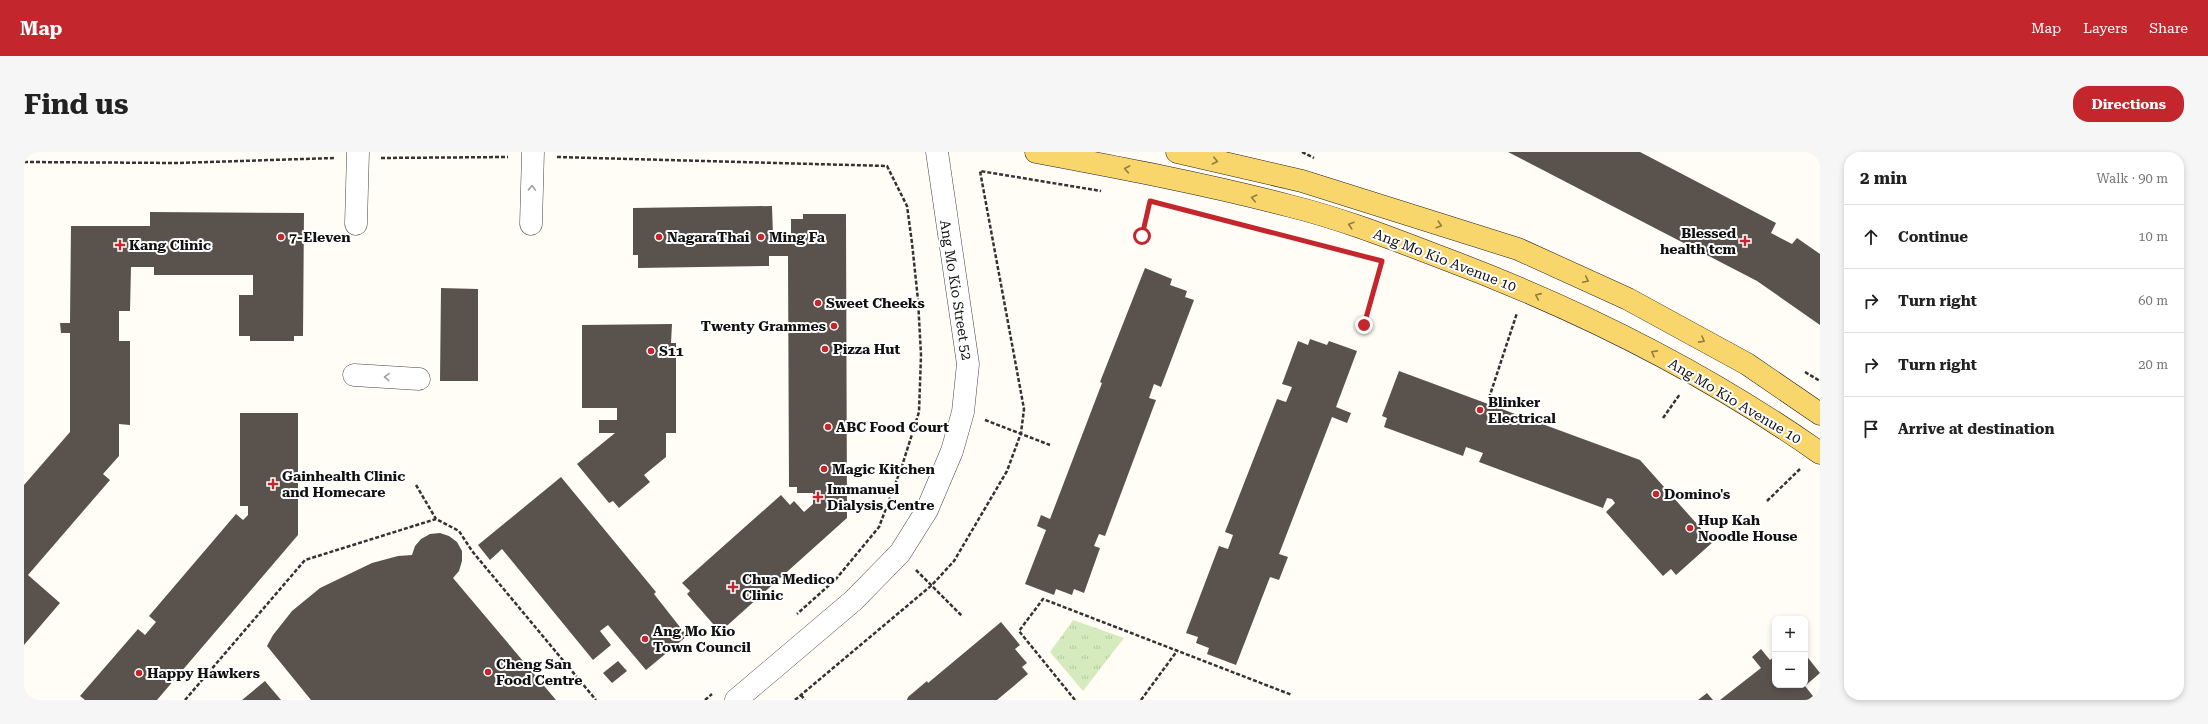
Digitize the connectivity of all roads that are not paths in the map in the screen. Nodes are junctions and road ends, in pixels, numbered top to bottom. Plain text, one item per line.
1 (937, 152) edge
2 (1036, 152) edge
3 (1178, 152) edge
4 (533, 154) edge
5 (357, 155) edge
6 (356, 224) dead end
7 (530, 224) dead end
8 (354, 375) dead end
9 (419, 379) dead end
10 (1820, 414) edge
11 (1820, 453) edge
12 (736, 700) edge

1 - 12 street, Ang Mo Kio Street 52
11 -> 2 main road, Ang Mo Kio Avenue 10
3 -> 10 main road, Ang Mo Kio Avenue 10
7 -> 4 street
5 - 6 street
9 -> 8 street

